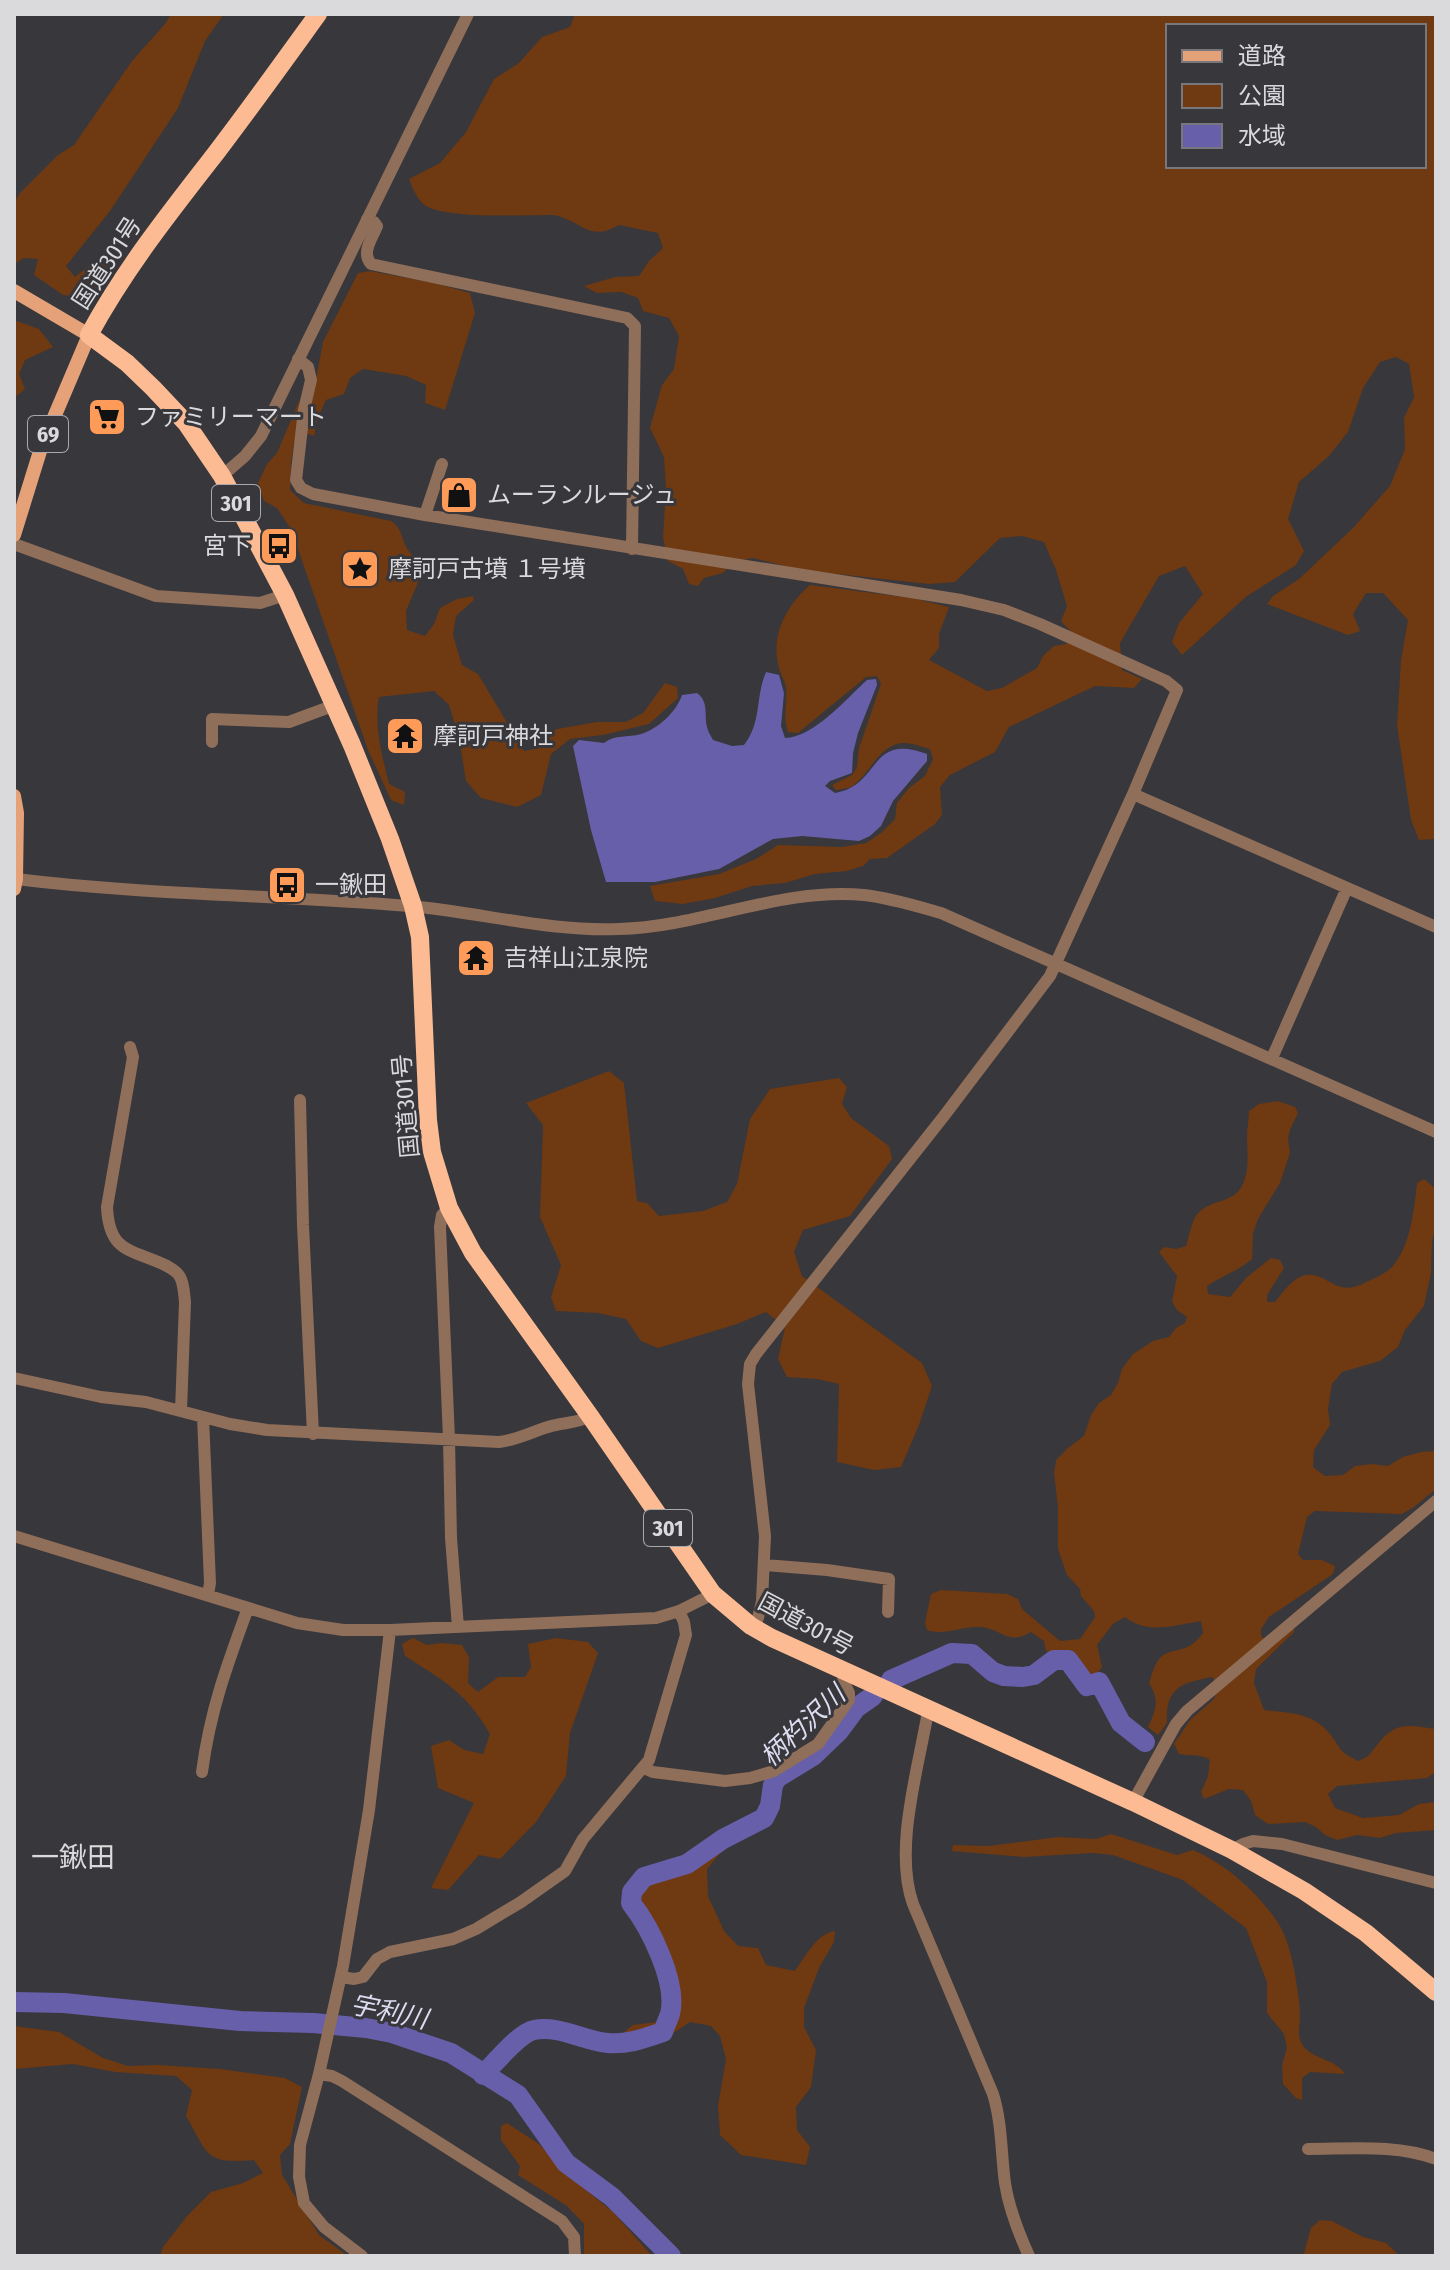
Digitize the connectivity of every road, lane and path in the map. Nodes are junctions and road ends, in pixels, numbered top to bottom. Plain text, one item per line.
1 (318, 14) edge
2 (468, 14) edge
3 (367, 219) junction
4 (16, 292) edge
5 (89, 335) junction
6 (298, 359) junction
7 (442, 464) dead end
8 (222, 476) junction
9 (425, 515) junction
10 (14, 535) edge
11 (14, 544) edge
12 (632, 549) junction
13 (285, 595) junction
14 (335, 705) junction
15 (212, 742) dead end
16 (1133, 794) junction
17 (14, 796) edge
18 (15, 884) edge
19 (1347, 888) junction
20 (413, 906) junction
21 (1436, 927) edge
22 (1055, 963) junction
23 (130, 1047) dead end
24 (1272, 1058) junction
25 (300, 1100) dead end
26 (1436, 1132) edge
27 (449, 1208) junction
28 (14, 1378) edge
29 (181, 1411) junction
30 (590, 1416) junction
31 (203, 1417) junction
32 (313, 1434) junction
33 (449, 1439) junction
34 (1436, 1501) edge
35 (14, 1536) edge
36 (765, 1565) junction
37 (713, 1594) junction
38 (208, 1595) junction
39 (248, 1608) junction
40 (679, 1611) junction
41 (888, 1612) dead end
42 (751, 1626) junction
43 (458, 1627) junction
44 (390, 1630) junction
45 (847, 1674) junction
46 (930, 1711) junction
47 (644, 1768) junction
48 (202, 1772) dead end
49 (1133, 1802) junction
50 (1232, 1850) junction
51 (1436, 1883) edge
52 (341, 1977) junction
53 (1436, 1992) edge
54 (320, 2072) junction
55 (1308, 2149) dead end
56 (1436, 2159) edge
57 (362, 2256) edge
58 (575, 2256) edge
59 (1029, 2256) edge

1 - 5 highway, 国道301号
2 - 3 street
3 - 6 street
3 - 12 street
4 - 5 main road
5 - 8 highway, 国道301号 / 301
5 - 10 main road, 69
6 - 8 street
6 - 9 street
7 - 9 street
8 - 13 highway, 国道301号 / 301
9 - 12 street
11 - 13 street
12 - 16 street
13 - 14 highway, 国道301号 / 301
14 - 15 street
14 - 20 highway, 国道301号 / 301
16 - 19 street
16 - 22 street
17 - 18 main road
18 - 20 street
19 - 21 street
19 - 24 street
20 - 22 street
20 - 27 highway, 国道301号 / 301
22 - 24 street
22 - 36 street
23 - 29 street
24 - 26 street
25 - 32 street
27 - 30 highway, 国道301号 / 301
27 - 33 street
28 - 29 street
29 - 31 street
30 - 33 street
30 - 37 highway, 国道301号 / 301
31 - 32 street
31 - 38 street
32 - 33 street
33 - 43 street
34 - 49 street
35 - 38 street
36 - 41 street
36 - 42 street
37 - 40 street
37 - 42 highway, 国道301号 / 301
38 - 39 street
39 - 44 street
39 - 48 street
40 - 43 street
40 - 47 street
42 - 45 highway, 国道301号 / 301
43 - 44 street
44 - 52 street
45 - 46 highway, 国道301号 / 301
45 - 47 street
46 - 49 highway, 国道301号 / 301
46 - 59 street
47 - 52 street
49 - 50 highway, 国道301号 / 301
50 - 51 street
50 - 53 highway, 国道301号 / 301
52 - 54 street
54 - 57 street
54 - 58 street
55 - 56 street

